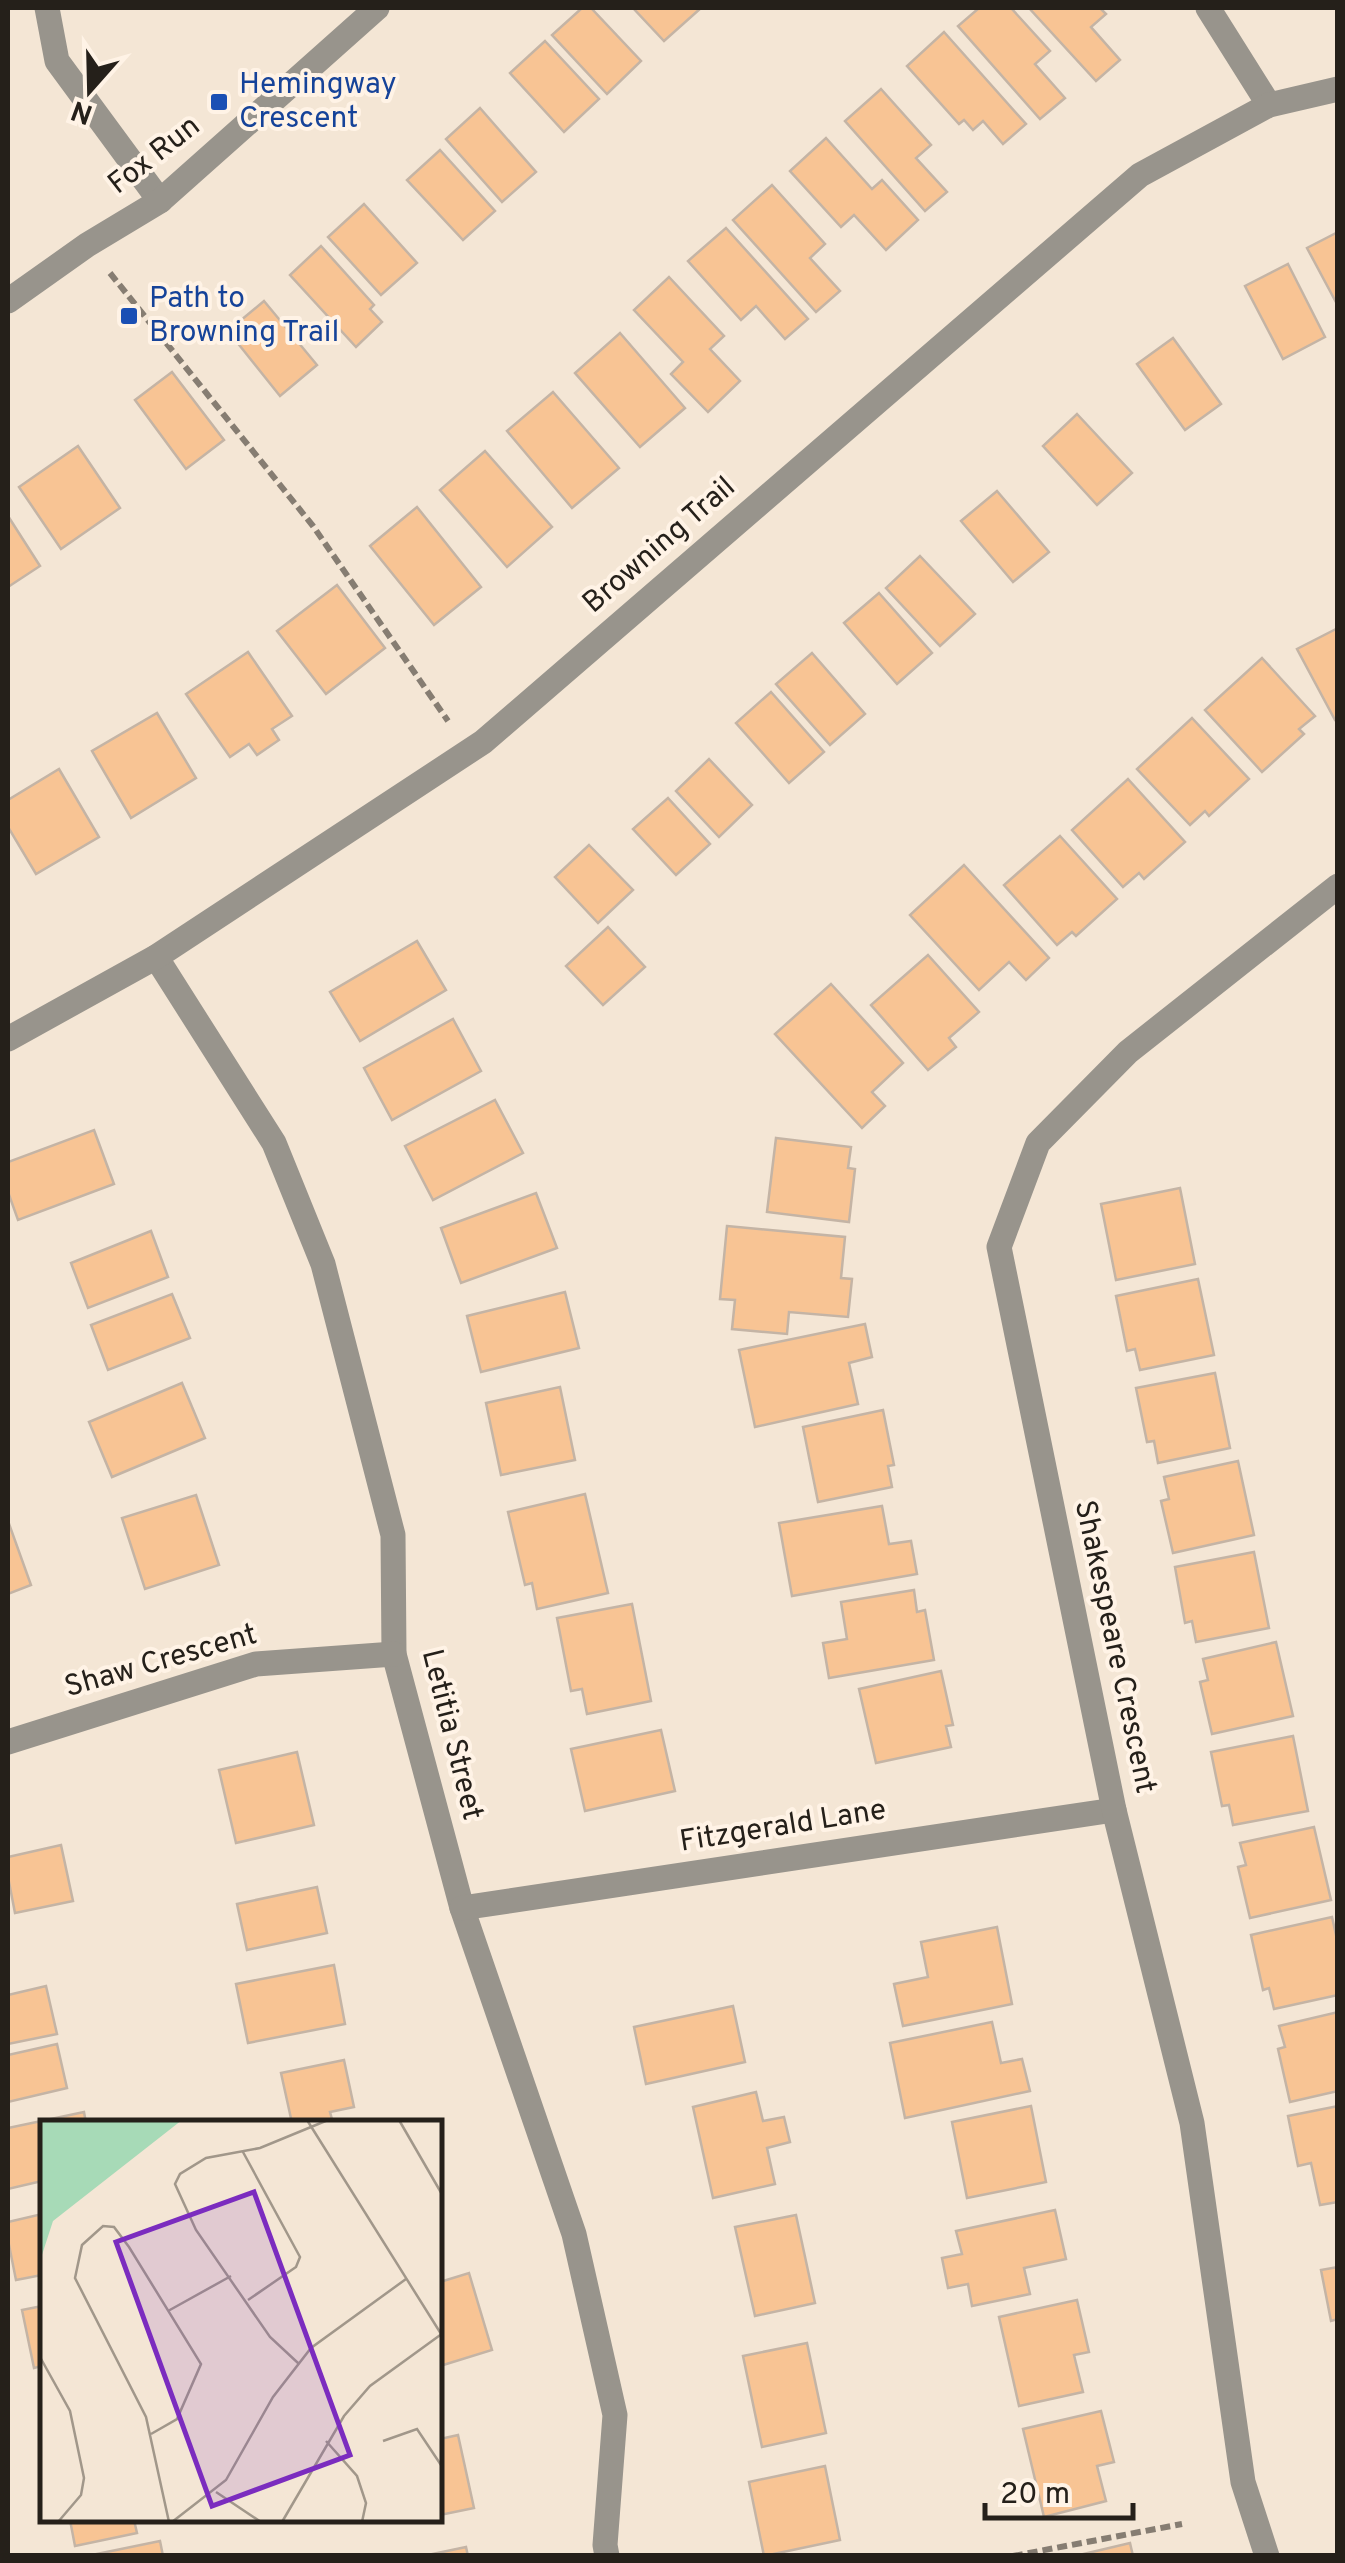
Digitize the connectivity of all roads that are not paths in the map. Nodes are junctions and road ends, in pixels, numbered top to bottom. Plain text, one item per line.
1 (47, 8) edge
2 (377, 8) edge
3 (1208, 8) edge
4 (1338, 89) edge
5 (1269, 105) junction
6 (160, 200) junction
7 (8, 301) edge
8 (1338, 886) edge
9 (156, 957) junction
10 (8, 1039) edge
11 (394, 1654) junction
12 (8, 1742) edge
13 (1114, 1810) junction
14 (462, 1908) junction
15 (607, 2556) edge
16 (1266, 2556) edge

1 - 6 street
2 - 6 street, Fox Run
3 - 5 street
4 - 5 street, Browning Trail
5 - 9 street, Browning Trail
6 - 7 street, Fox Run
8 - 13 street, Shakespeare Crescent
9 - 10 street, Browning Trail
9 - 11 street, Letitia Street
11 - 12 street, Shaw Crescent
11 - 14 street, Letitia Street
13 - 14 street, Fitzgerald Lane
13 - 16 street, Shakespeare Crescent
14 - 15 street, Letitia Street

